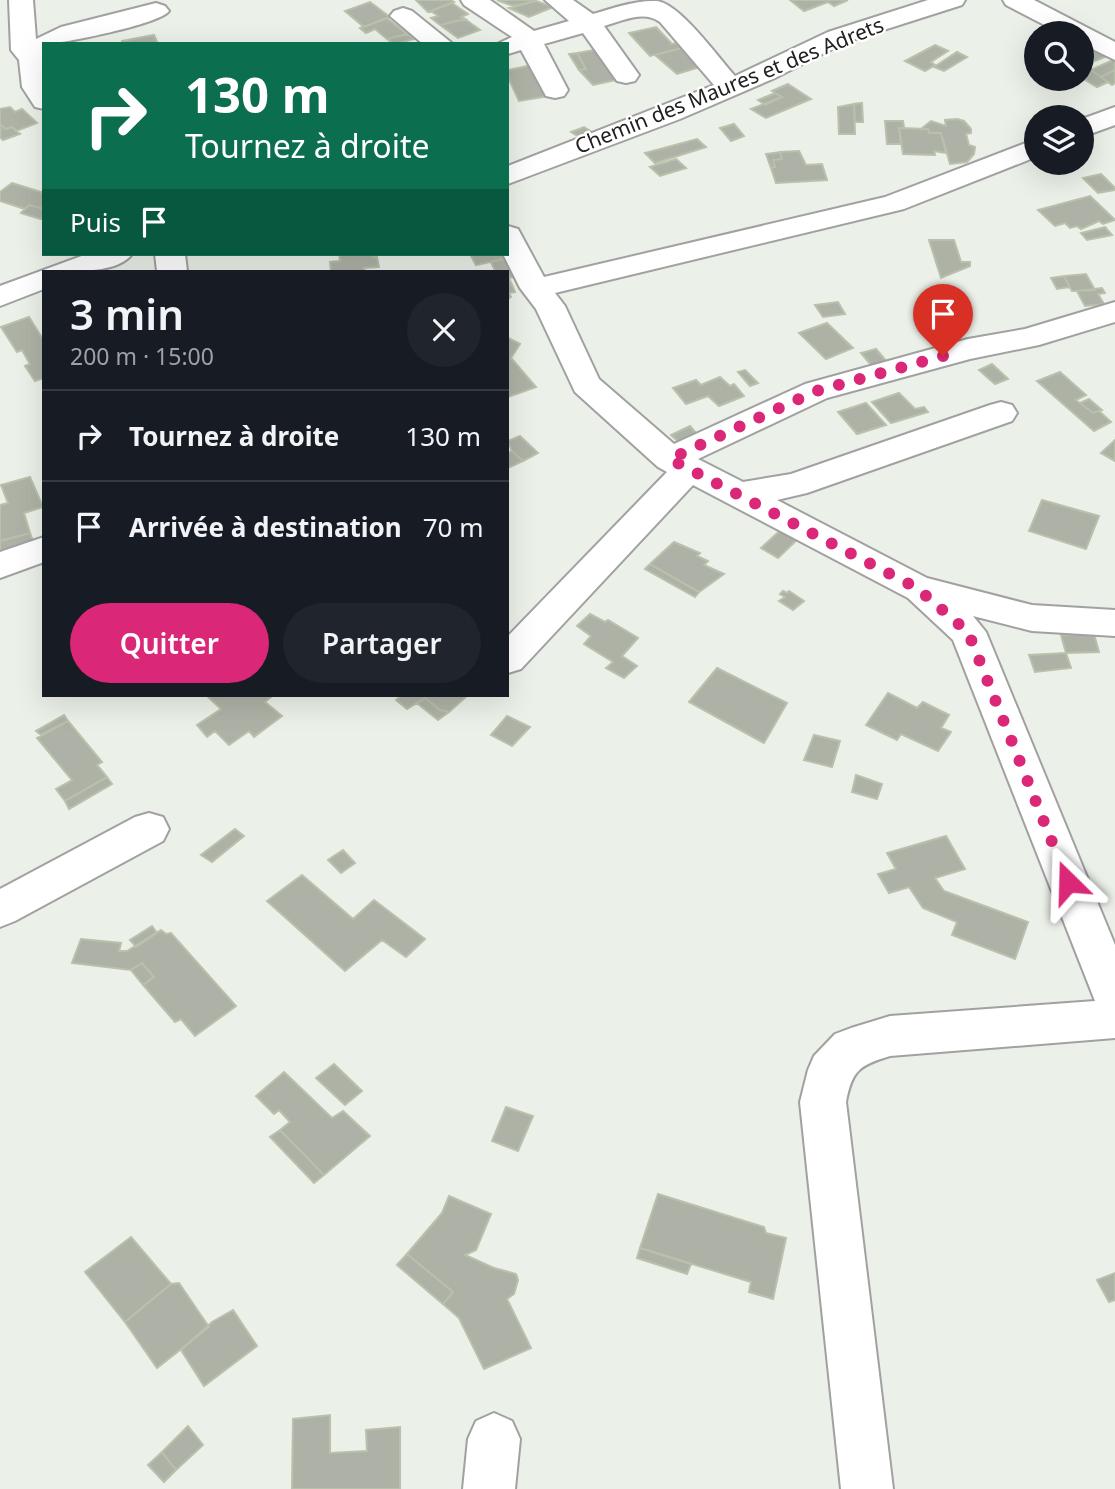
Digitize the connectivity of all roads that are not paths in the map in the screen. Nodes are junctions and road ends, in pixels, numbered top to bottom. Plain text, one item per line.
1 (21, 0) edge
2 (473, 0) edge
3 (557, 0) edge
4 (953, 0) edge
5 (1015, 0) edge
6 (156, 11) dead end
7 (403, 16) dead end
8 (1055, 21) edge
9 (589, 23) junction
10 (1094, 41) edge
11 (45, 42) edge
12 (437, 42) edge
13 (518, 43) edge
14 (42, 46) edge
15 (1115, 52) edge
16 (32, 58) junction
17 (626, 75) dead end
18 (730, 87) junction
19 (555, 90) dead end
20 (42, 98) edge
21 (1115, 115) edge
22 (1094, 123) edge
23 (1024, 152) edge
24 (509, 176) edge
25 (509, 237) edge
26 (111, 256) edge
27 (65, 270) edge
28 (42, 279) edge
29 (535, 288) junction
30 (3, 293) edge
31 (1115, 313) edge
32 (1002, 413) dead end
33 (679, 464) junction
34 (738, 495) junction
35 (42, 550) edge
36 (0, 565) edge
37 (917, 588) junction
38 (1115, 623) edge
39 (509, 658) edge
40 (149, 829) dead end
41 (0, 909) edge
42 (1115, 997) edge
43 (1115, 1019) edge
44 (494, 1439) dead end
45 (489, 1489) edge
46 (867, 1489) edge

1 - 16 street
2 - 13 street
3 - 9 street
4 - 18 street, Chemin des Maures et des Adrets
5 - 8 street
6 - 11 street
7 - 12 street
9 - 13 street
9 - 17 street
9 - 18 street
10 - 15 street
13 - 19 street
14 - 16 street
16 - 20 street
18 - 24 street, Chemin des Maures et des Adrets
21 - 22 street
23 - 29 street
25 - 29 street
26 - 27 street
28 - 30 street
29 - 33 street
31 - 33 street
32 - 34 street
33 - 34 street
33 - 39 street
34 - 37 street
35 - 36 street
37 - 38 street
37 - 42 street
40 - 41 street
43 - 46 street
44 - 45 street

